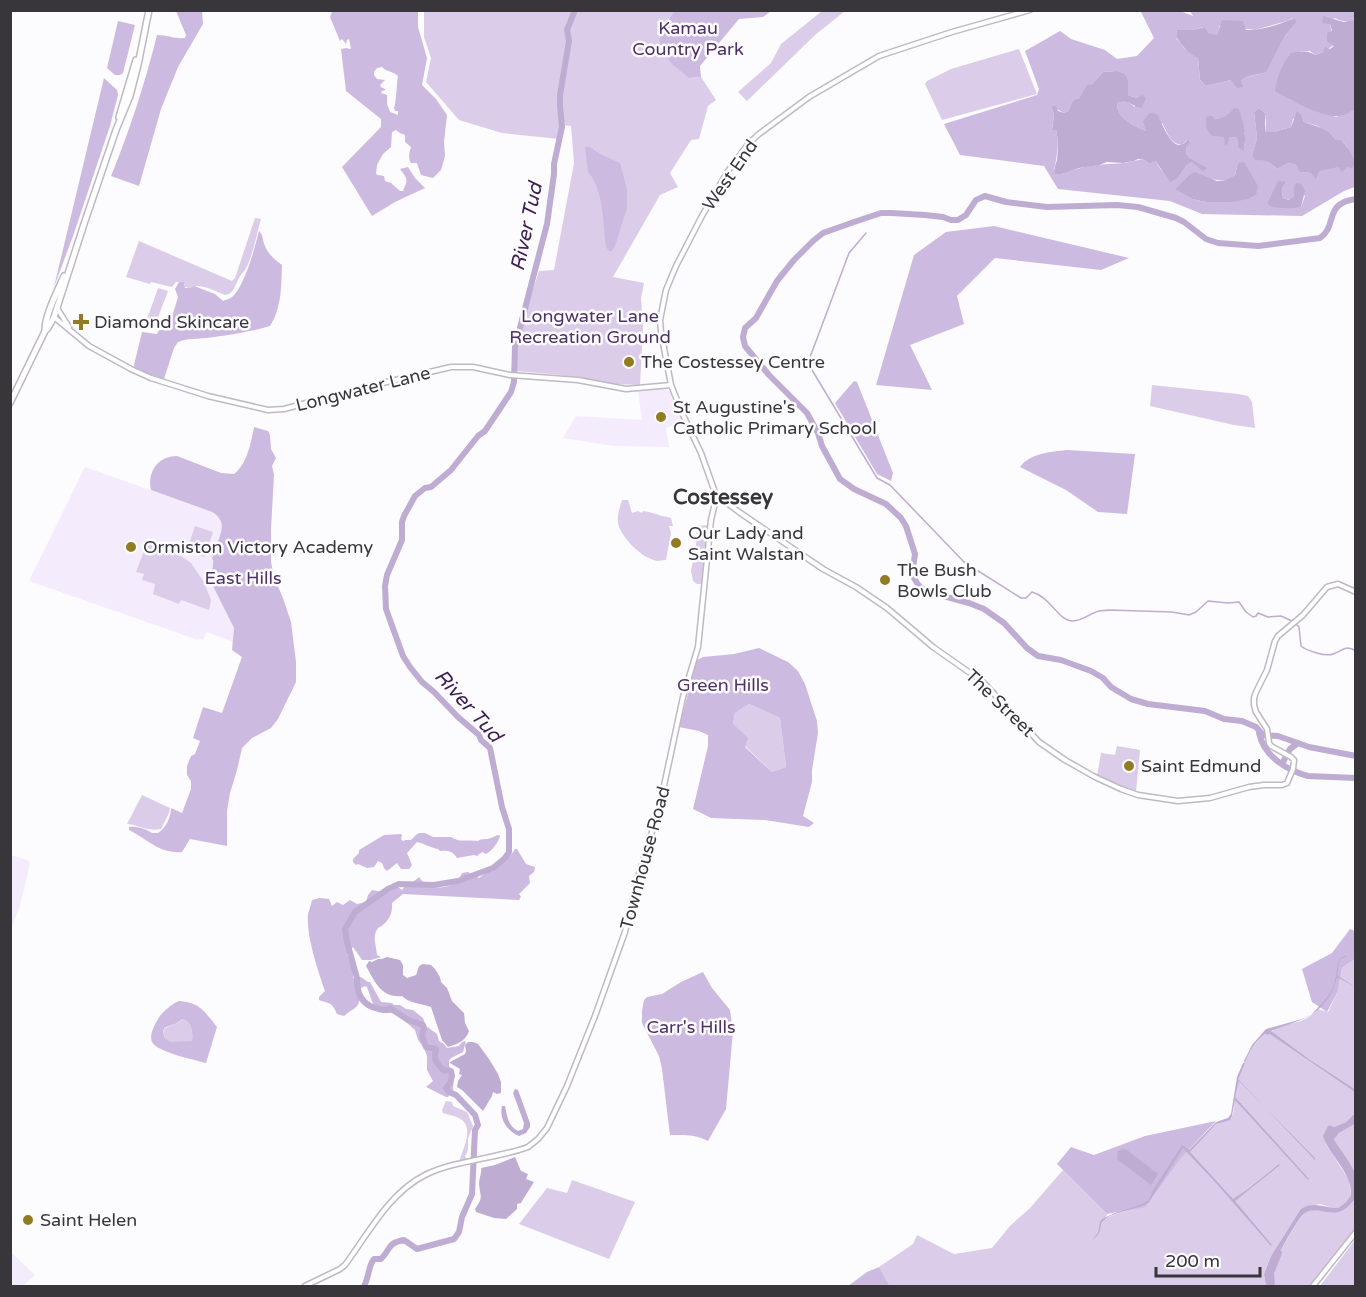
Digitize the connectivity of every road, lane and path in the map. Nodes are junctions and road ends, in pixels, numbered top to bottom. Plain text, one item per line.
1 (149, 10) edge
2 (1030, 10) edge
3 (54, 308) junction
4 (54, 317) junction
5 (71, 330) junction
6 (45, 331) junction
7 (671, 385) junction
8 (10, 403) edge
9 (717, 498) junction
10 (1356, 592) edge
11 (1356, 1232) edge
12 (305, 1287) edge
13 (1313, 1287) edge

1 - 3 highway
2 - 7 street, West End
3 - 4 highway
3 - 5 street, Longwater Lane
3 - 6 highway
4 - 5 street, Longwater Lane
4 - 6 highway
5 - 7 street, Longwater Lane
6 - 8 highway
7 - 9 street, West End
9 - 10 street, The Street
9 - 12 street, Townhouse Road
11 - 13 street

